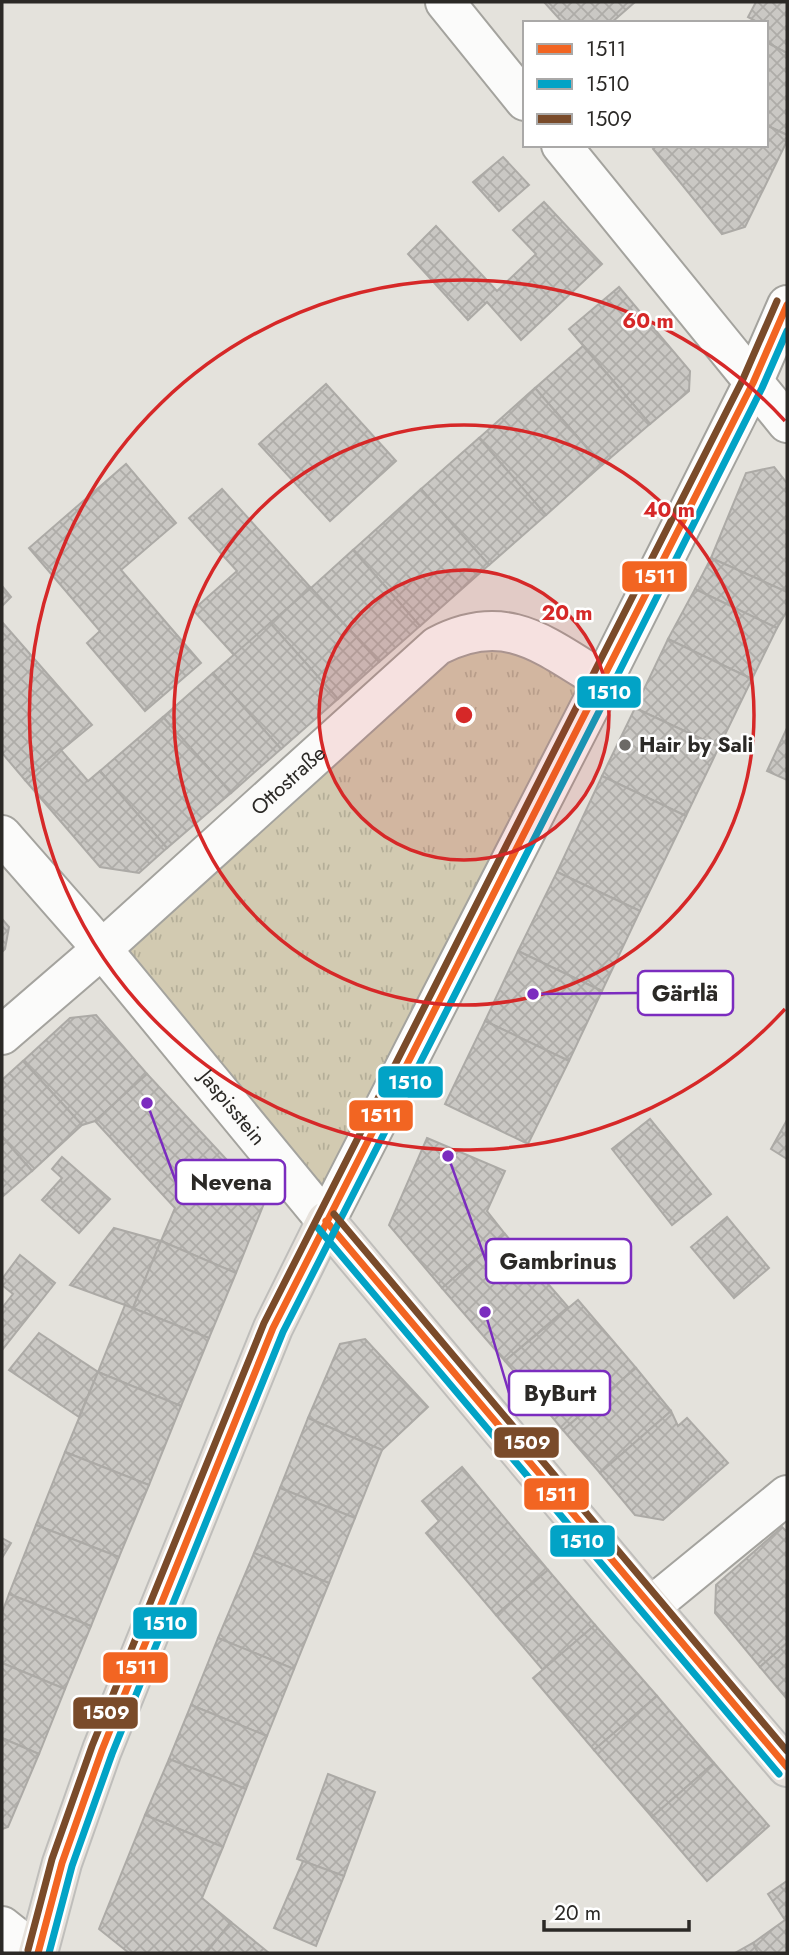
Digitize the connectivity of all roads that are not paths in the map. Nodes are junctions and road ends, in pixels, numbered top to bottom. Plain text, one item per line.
1 (445, 2) edge
2 (523, 99) edge
3 (563, 147) edge
4 (787, 305) edge
5 (753, 383) junction
6 (787, 423) edge
7 (603, 681) junction
8 (2, 835) edge
9 (102, 949) junction
10 (2, 1035) edge
11 (326, 1221) junction
12 (787, 1495) edge
13 (650, 1607) junction
14 (787, 1767) edge
15 (2, 1926) edge
16 (37, 1953) edge

1 - 2 street
3 - 5 street
4 - 5 street
5 - 6 street
5 - 7 street
7 - 9 street, Ottostraße
7 - 11 street
8 - 9 street, Jaspisstein
9 - 10 street, Ottostraße
9 - 11 street, Jaspisstein
11 - 13 main road, Jaspisstein
11 - 16 main road
12 - 13 street
13 - 14 main road, Jaspisstein
15 - 16 street

